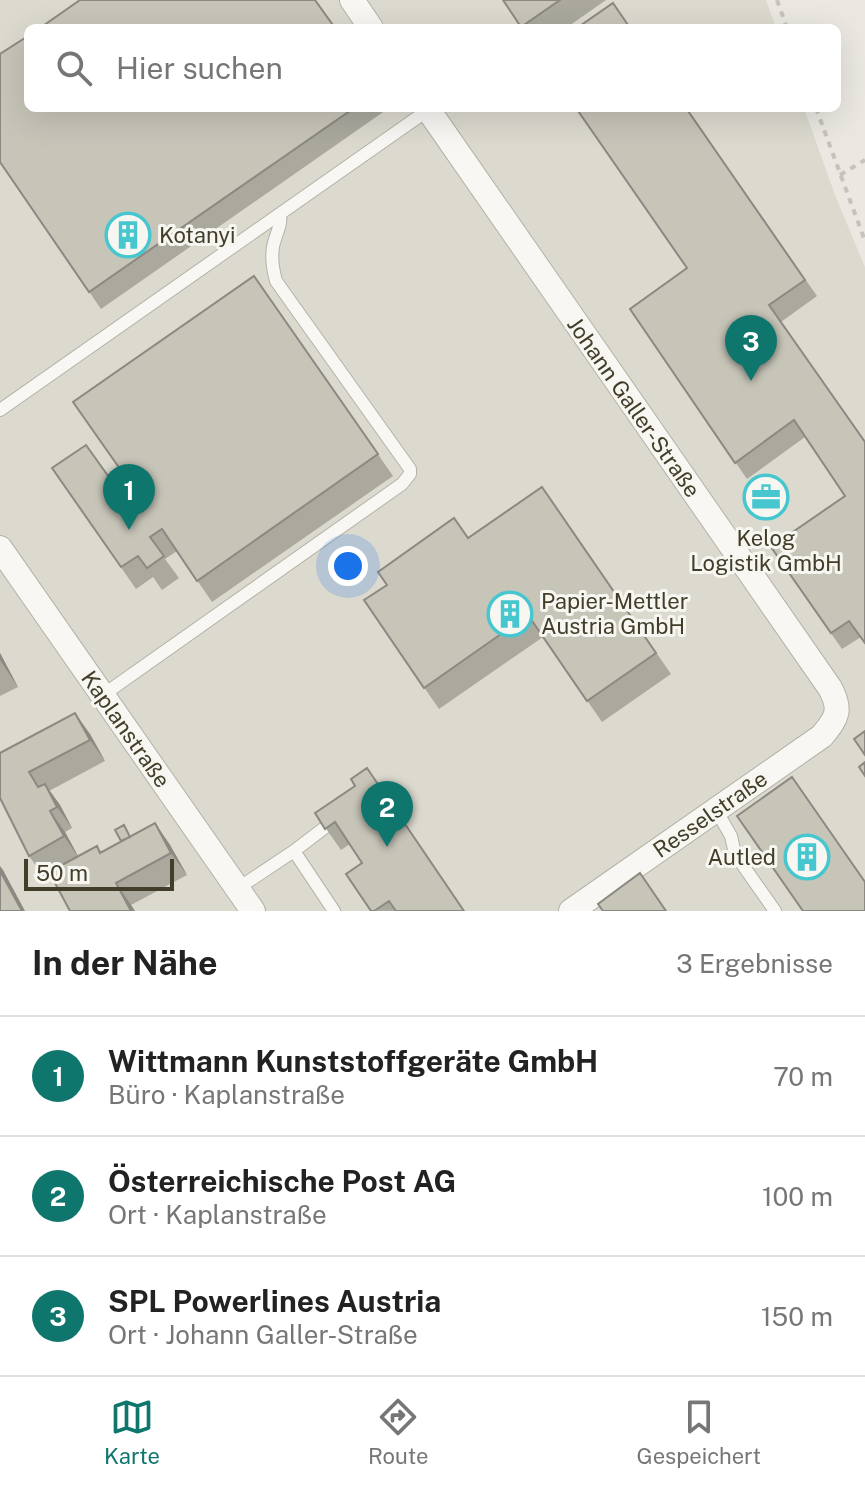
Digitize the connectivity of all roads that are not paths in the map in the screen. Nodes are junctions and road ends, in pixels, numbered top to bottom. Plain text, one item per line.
1 (352, 0) edge
2 (368, 24) edge
3 (423, 112) edge
4 (429, 112) edge
5 (280, 214) junction
6 (0, 410) edge
7 (0, 548) edge
8 (103, 695) junction
9 (837, 708) joint
10 (716, 810) junction
11 (342, 815) edge
12 (294, 851) junction
13 (237, 889) junction
14 (253, 911) edge
15 (334, 911) edge
16 (571, 911) edge
17 (775, 911) edge

1 - 2 street
3 - 5 lane
4 - 9 street, Johann Galler-Straße
5 - 6 lane
5 - 8 lane
7 - 8 street, Kaplanstraße
8 - 13 street, Kaplanstraße
9 - 10 street, Resselstraße
10 - 16 street, Resselstraße
10 - 17 lane
11 - 12 lane
12 - 13 lane
12 - 15 lane
13 - 14 street, Kaplanstraße

